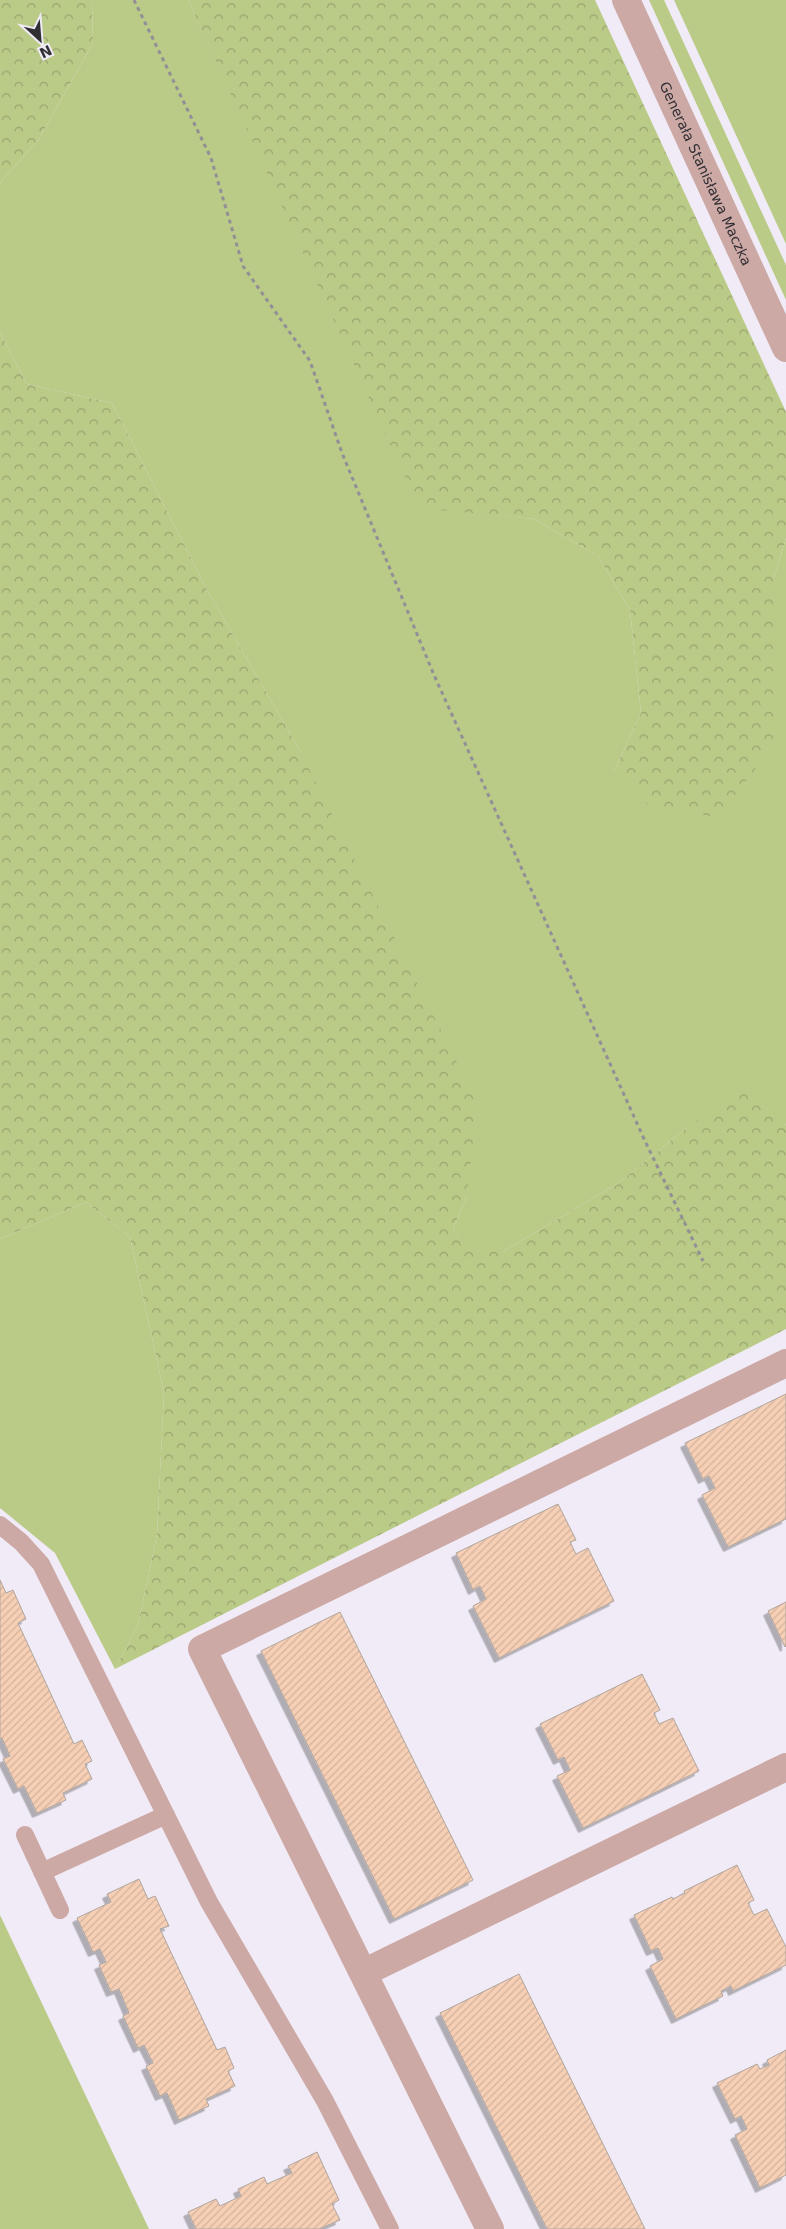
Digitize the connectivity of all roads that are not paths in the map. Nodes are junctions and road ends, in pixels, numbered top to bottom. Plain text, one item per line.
1 (626, 0) edge
2 (786, 348) edge
3 (786, 1363) edge
4 (0, 1525) edge
5 (784, 1773) edge
6 (166, 1815) junction
7 (25, 1836) dead end
8 (42, 1872) junction
9 (60, 1910) dead end
10 (363, 1972) junction
11 (390, 2229) edge
12 (490, 2229) edge

1 - 2 street, Generała Stanisława Maczka
3 - 10 street
4 - 6 lane
5 - 10 street
6 - 8 lane
6 - 11 lane
7 - 8 lane
8 - 9 lane
10 - 12 street

